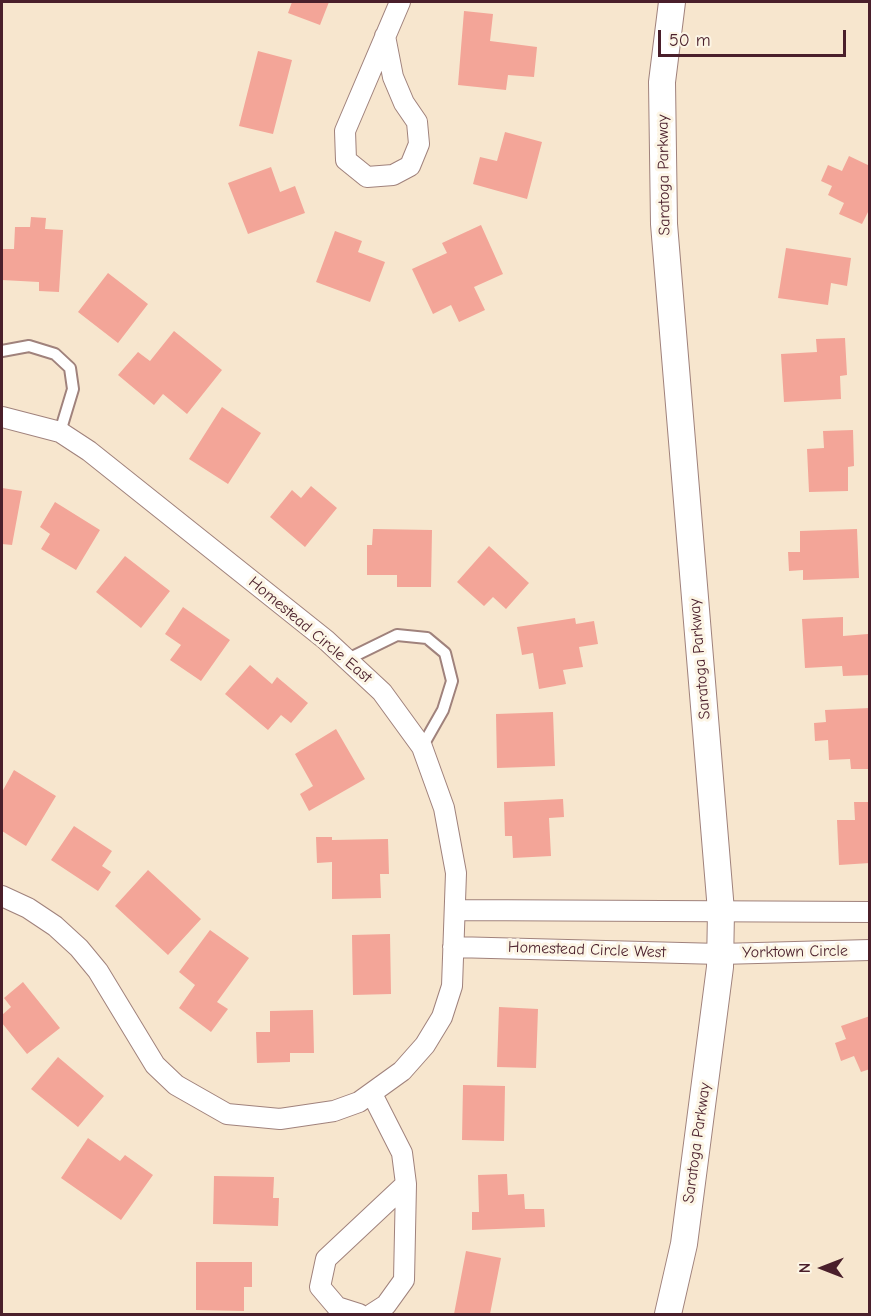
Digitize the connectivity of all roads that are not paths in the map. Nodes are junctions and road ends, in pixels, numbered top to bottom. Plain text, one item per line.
1 (400, 2) edge
2 (672, 2) edge
3 (385, 36) junction
4 (2, 351) edge
5 (2, 417) edge
6 (60, 432) junction
7 (348, 659) junction
8 (422, 747) junction
9 (2, 896) edge
10 (455, 910) junction
11 (721, 911) junction
12 (870, 912) edge
13 (453, 947) junction
14 (870, 950) edge
15 (720, 954) junction
16 (372, 1094) junction
17 (406, 1184) junction
18 (359, 1314) edge
19 (372, 1314) edge
20 (668, 1314) edge

1 - 3 street
2 - 11 street, Saratoga Parkway
3 - 3 street
4 - 6 lane
5 - 6 street, Homestead Circle East
6 - 7 street, Homestead Circle East
7 - 8 street, Homestead Circle East
7 - 8 lane
8 - 10 street, Homestead Circle East
9 - 16 street
10 - 11 street
10 - 13 street
11 - 12 street
11 - 15 street, Saratoga Parkway
13 - 15 street, Homestead Circle West
13 - 16 street
14 - 15 street, Yorktown Circle
15 - 20 street, Saratoga Parkway
16 - 17 street
17 - 18 street
17 - 19 street

